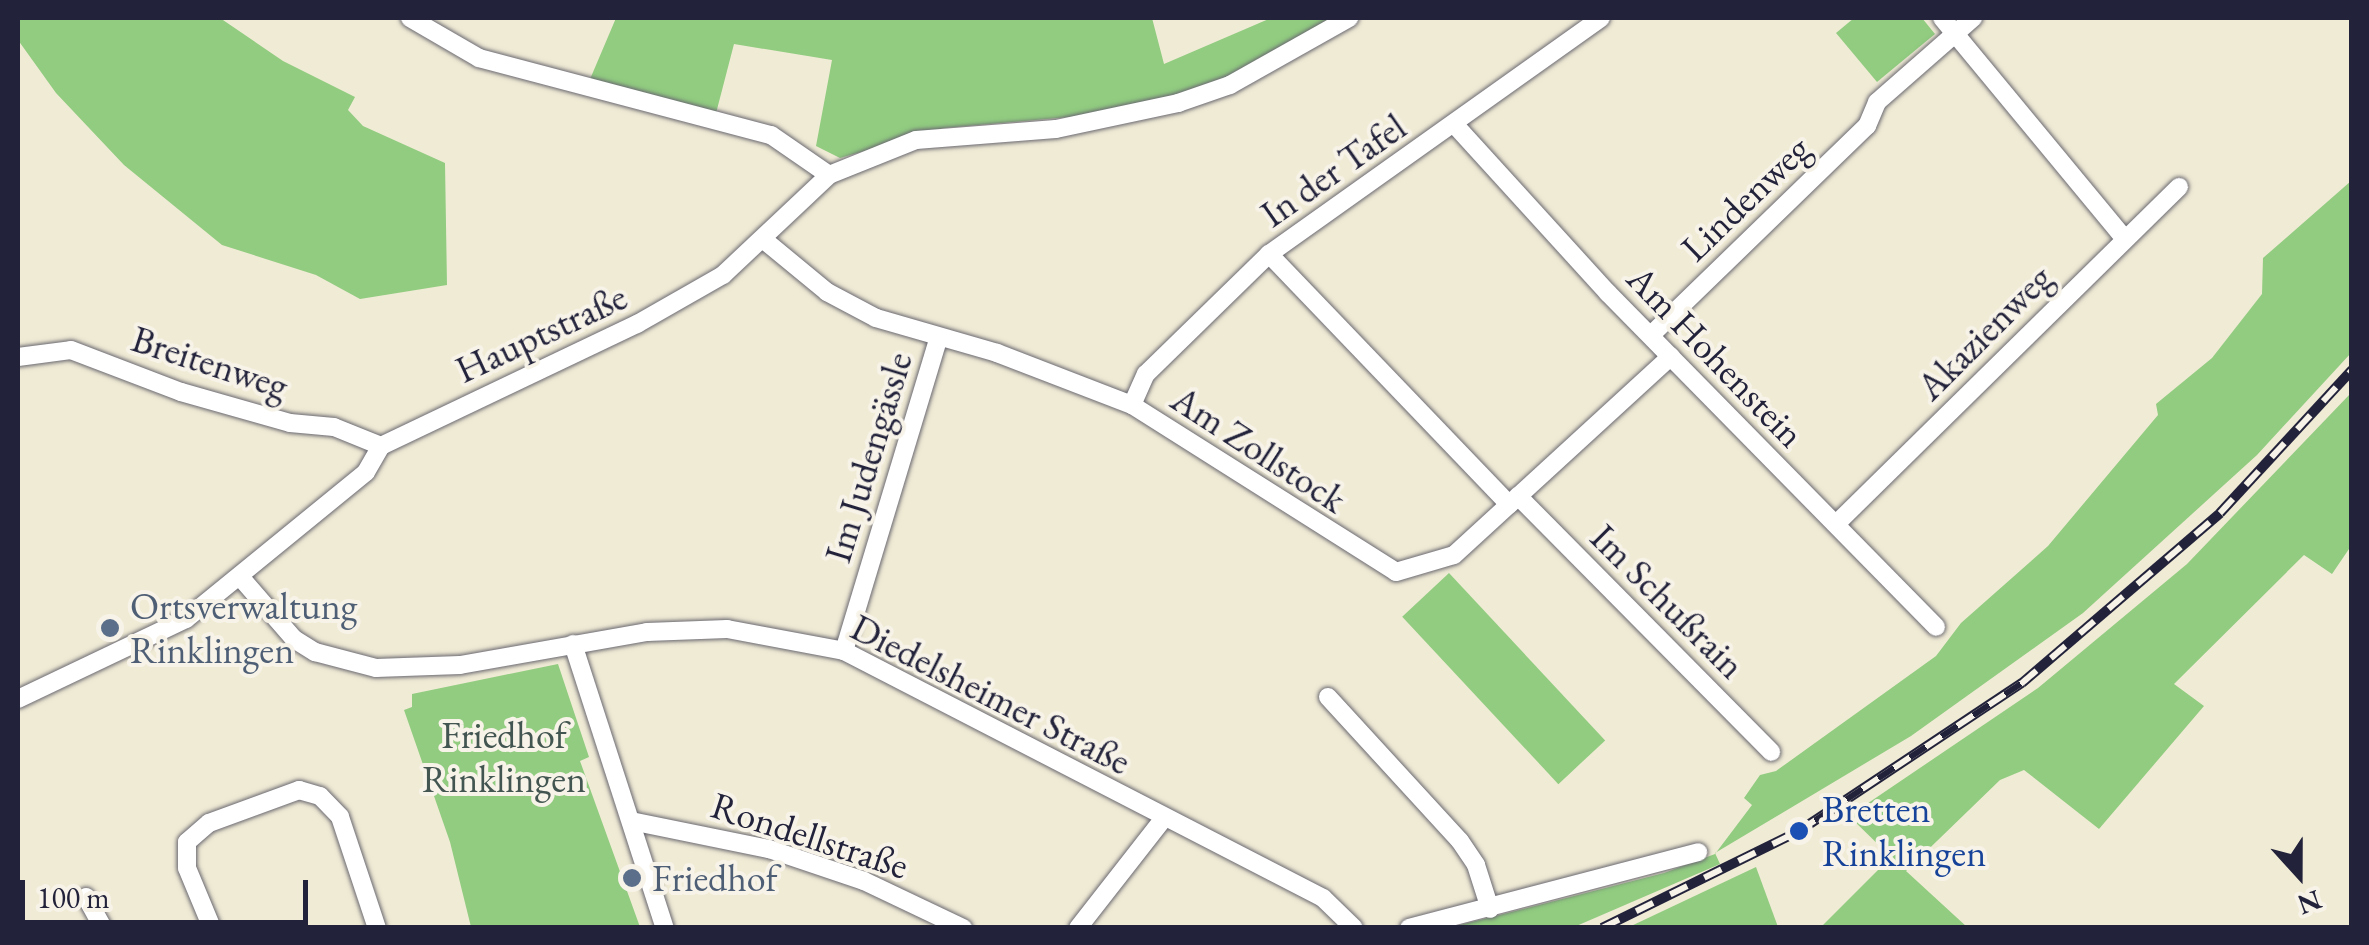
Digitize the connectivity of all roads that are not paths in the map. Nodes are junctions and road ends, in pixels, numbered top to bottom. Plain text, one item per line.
1 (410, 18) edge
2 (1349, 18) edge
3 (1601, 18) edge
4 (1942, 18) edge
5 (1973, 18) edge
6 (1955, 33) junction
7 (1455, 125) junction
8 (829, 174) junction
9 (2179, 187) dead end
10 (2124, 238) junction
11 (764, 240) junction
12 (1270, 254) junction
13 (1651, 335) junction
14 (938, 338) junction
15 (1670, 356) junction
16 (18, 357) edge
17 (1132, 406) junction
18 (381, 446) junction
19 (1514, 500) junction
20 (1836, 524) junction
21 (242, 578) junction
22 (1936, 627) dead end
23 (573, 644) junction
24 (844, 651) junction
25 (1328, 697) dead end
26 (18, 698) edge
27 (1771, 752) dead end
28 (1164, 818) junction
29 (631, 821) junction
30 (1698, 852) dead end
31 (86, 897) dead end
32 (1490, 909) junction
33 (103, 928) edge
34 (212, 928) edge
35 (377, 928) edge
36 (666, 928) edge
37 (964, 928) edge
38 (1078, 928) edge
39 (1354, 928) edge
40 (1409, 928) edge

1 - 8 street
2 - 8 street, Hauptstraße
3 - 7 street, In der Tafel
4 - 6 street
5 - 6 street, Lindenweg
6 - 10 street
6 - 13 street, Lindenweg
7 - 12 street, In der Tafel
7 - 13 street, Am Hohenstein
8 - 11 street, Hauptstraße
9 - 10 street, Akazienweg
10 - 20 street, Akazienweg
11 - 14 street, Am Zollstock
11 - 18 street, Hauptstraße
12 - 17 street, In der Tafel
12 - 19 street, Im Schußrain
13 - 15 street, Am Hohenstein
14 - 17 street, Am Zollstock
14 - 24 street, Im Judengässle
15 - 19 street, Am Zollstock
15 - 20 street, Am Hohenstein
16 - 18 street, Breitenweg
17 - 19 street, Am Zollstock
18 - 21 street, Hauptstraße
19 - 27 street, Im Schußrain
20 - 22 street, Am Hohenstein
21 - 23 street, Diedelsheimer Straße
21 - 26 street, Hauptstraße
23 - 24 street, Diedelsheimer Straße
23 - 29 street
24 - 28 street, Diedelsheimer Straße
25 - 32 street
28 - 38 street
28 - 39 street, Diedelsheimer Straße
29 - 36 street
29 - 37 street, Rondellstraße
30 - 32 street
31 - 33 street
32 - 40 street
34 - 35 street

